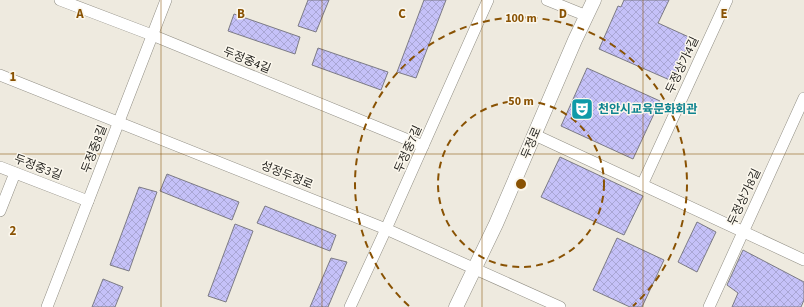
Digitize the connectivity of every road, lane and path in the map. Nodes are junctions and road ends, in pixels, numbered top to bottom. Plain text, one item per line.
1 (60, 0) edge
2 (166, 0) edge
3 (488, 0) edge
4 (547, 0) edge
5 (594, 0) edge
6 (726, 0) edge
7 (587, 16) junction
8 (152, 35) junction
9 (0, 75) edge
10 (802, 105) edge
11 (119, 121) junction
12 (535, 135) junction
13 (423, 146) junction
14 (0, 167) edge
15 (15, 173) junction
16 (642, 184) junction
17 (88, 201) junction
18 (0, 211) edge
19 (386, 229) junction
20 (743, 232) junction
21 (804, 260) edge
22 (474, 268) junction
23 (47, 307) edge
24 (350, 307) edge
25 (456, 307) edge
26 (560, 307) edge
27 (708, 307) edge

1 - 8 street, 두정중4길
2 - 8 street, 두정중8길
3 - 13 street, 두정중7길
4 - 7 street
5 - 7 street, 두정로
6 - 16 street, 두정상가4길
7 - 12 street, 두정로
8 - 11 street, 두정중8길
8 - 13 street, 두정중4길
9 - 11 street, 성정두정로
10 - 20 street, 두정상가8길
11 - 17 street, 두정중8길
11 - 19 street, 성정두정로
12 - 16 street
12 - 22 street, 두정로
13 - 19 street, 두정중7길
14 - 15 street, 두정중3길
15 - 17 street, 두정중3길
15 - 18 street
16 - 20 street
17 - 23 street, 두정중8길
19 - 22 street, 성정두정로
19 - 24 street, 두정중7길
20 - 21 street
20 - 27 street, 두정상가8길
22 - 25 street, 두정로
22 - 26 street, 성정두정로

